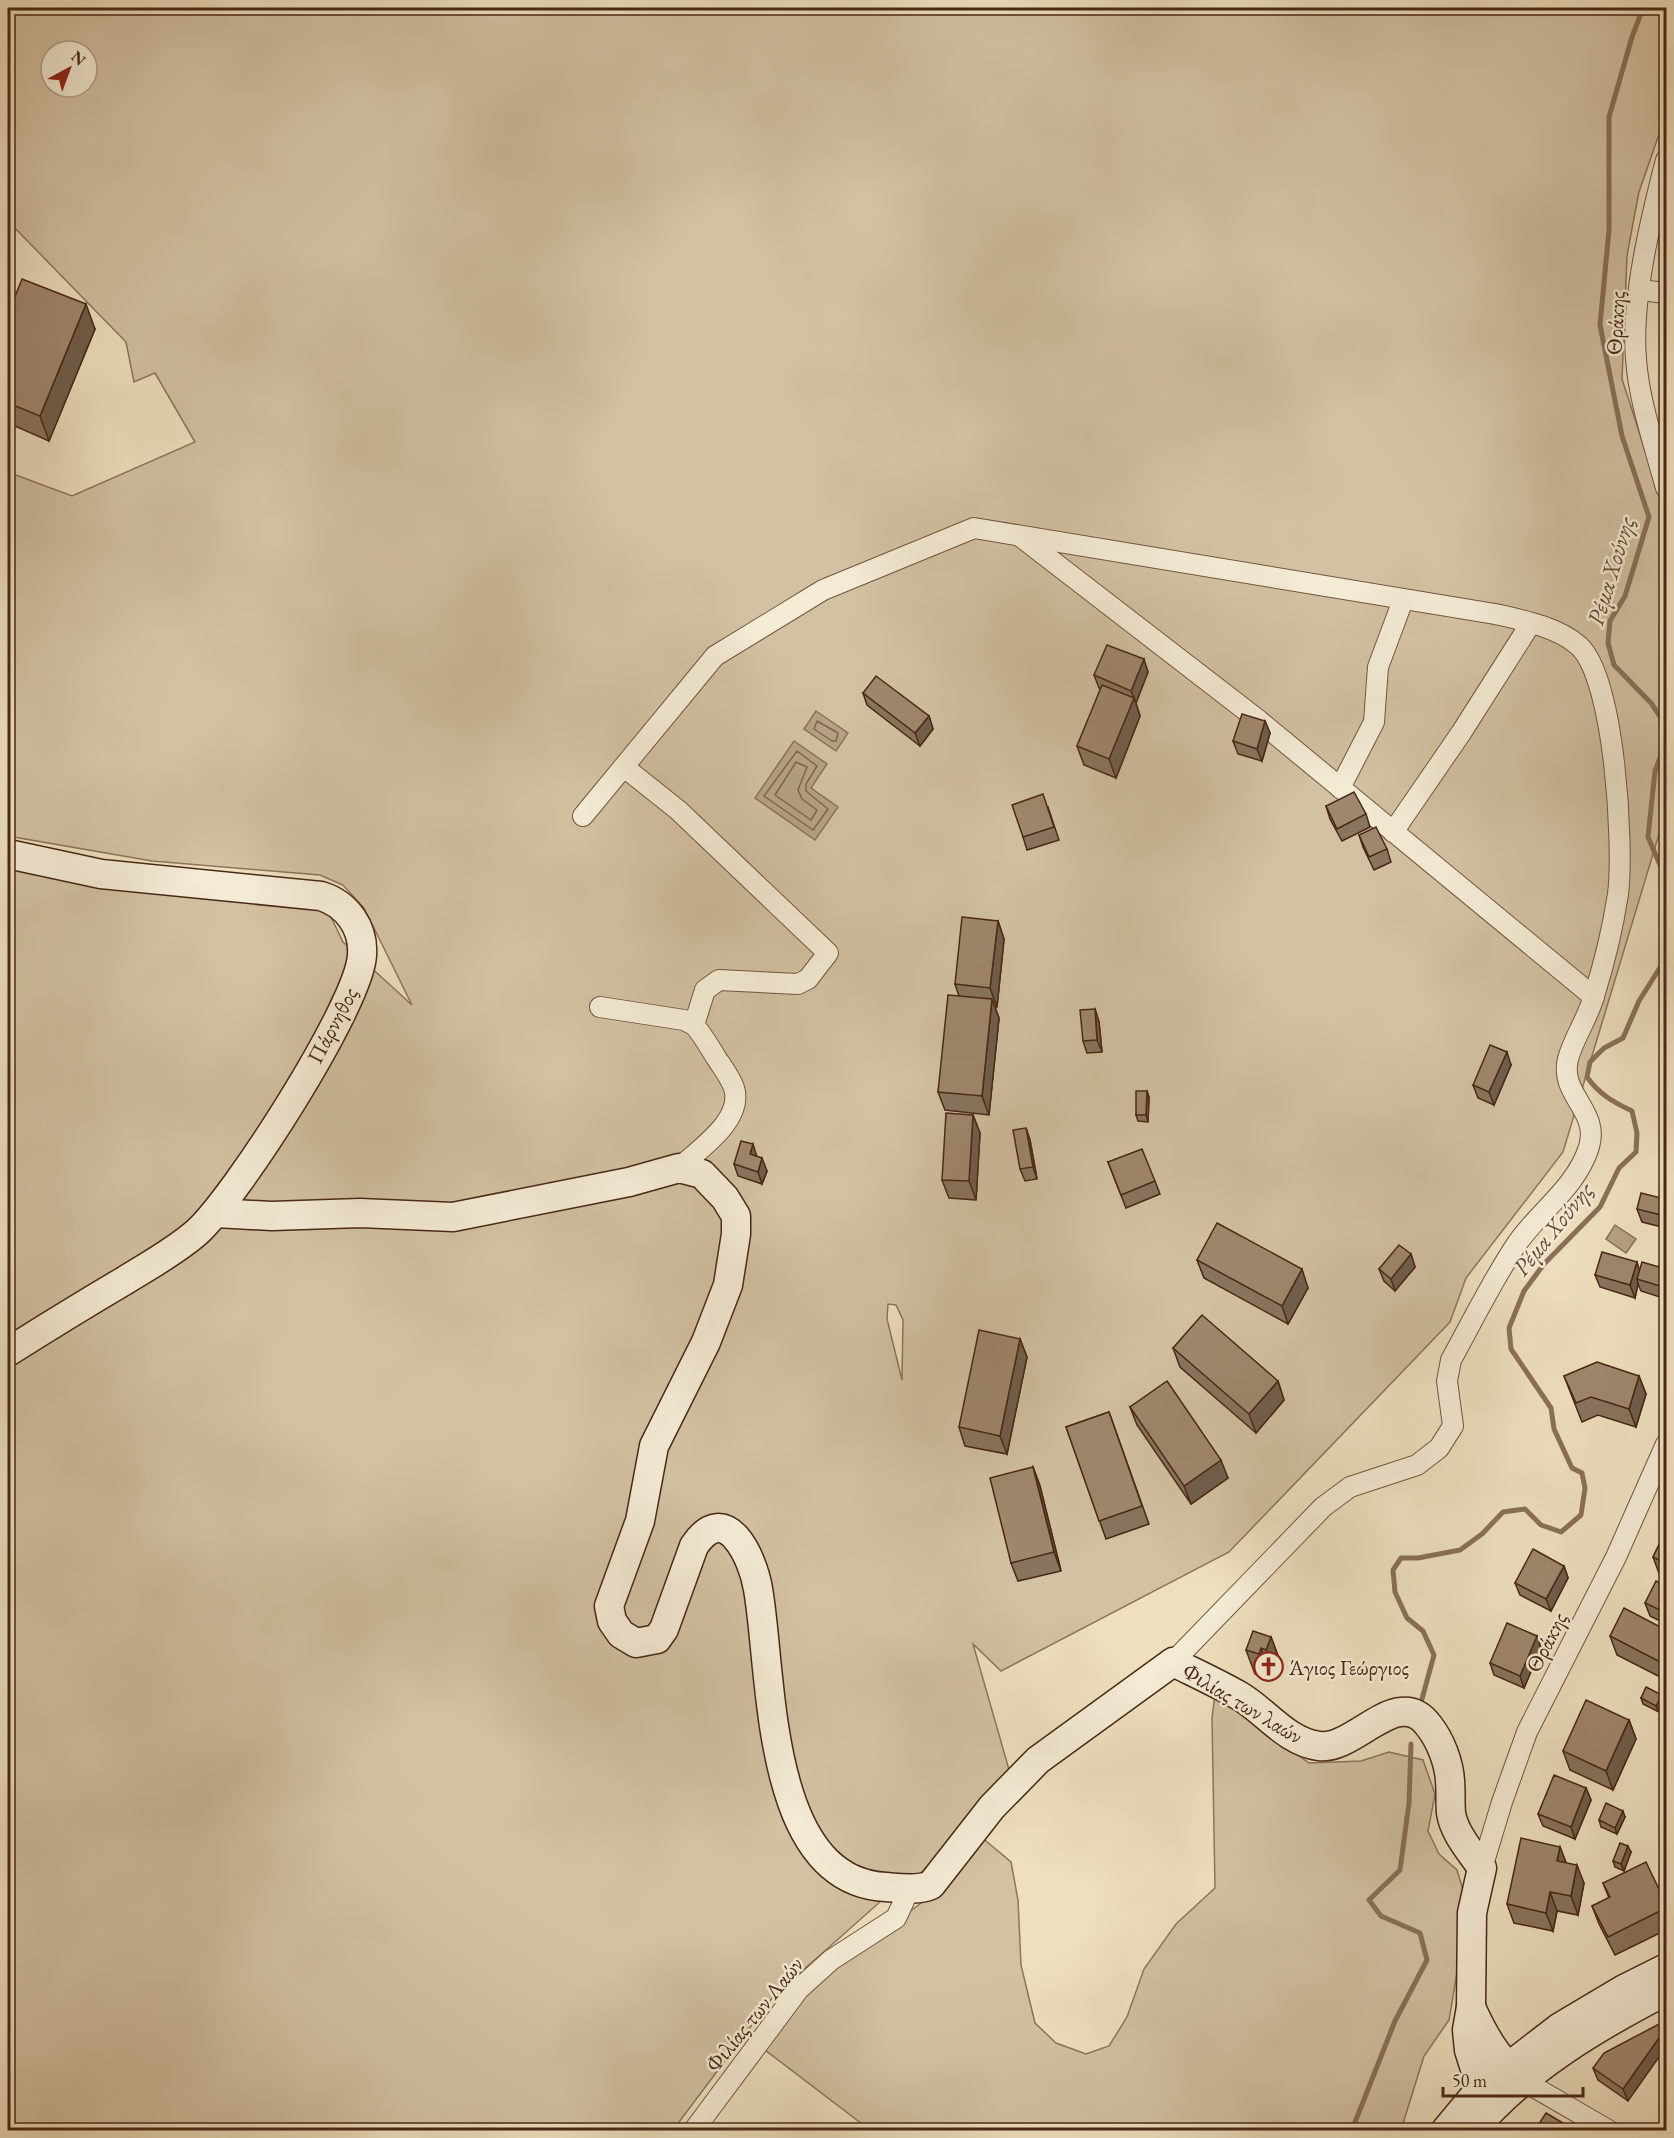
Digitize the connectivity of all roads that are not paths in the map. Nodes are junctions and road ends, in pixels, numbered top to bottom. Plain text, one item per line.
1 (1666, 160) edge
2 (1640, 290) junction
3 (1666, 293) edge
4 (1666, 488) edge
5 (1018, 536) junction
6 (1403, 600) junction
7 (1531, 623) junction
8 (624, 767) junction
9 (1340, 788) junction
10 (583, 816) dead end
11 (1393, 832) junction
12 (8, 854) edge
13 (1594, 997) junction
14 (600, 1007) dead end
15 (694, 1025) junction
16 (679, 1168) junction
17 (215, 1213) junction
18 (8, 1352) edge
19 (1666, 1443) edge
20 (1173, 1662) junction
21 (1482, 1868) junction
22 (910, 1888) junction
23 (1666, 1968) edge
24 (1666, 1991) edge
25 (1471, 2007) junction
26 (1515, 2074) junction
27 (1481, 2088) junction
28 (693, 2130) edge
29 (1446, 2130) edge
30 (1473, 2130) edge
31 (1608, 2130) edge

1 - 2 street, Θράκης
2 - 3 street
2 - 4 street, Θράκης
5 - 6 street
5 - 8 street
5 - 9 street
6 - 7 street
6 - 9 street
7 - 11 street
7 - 13 street
8 - 10 street
8 - 15 street
9 - 11 street
11 - 13 street
12 - 17 street, Πάρνηθος
13 - 20 street
14 - 15 street
15 - 16 street
16 - 17 street
16 - 22 street
17 - 18 street, Πάρνηθος
19 - 21 street, Θράκης
20 - 21 street, Φιλίας των λαών
20 - 22 street, Φιλίας των λαών
21 - 25 street
22 - 28 street, Φιλίας των Λαών
23 - 26 street
24 - 26 street
25 - 26 street
25 - 27 street
26 - 27 street
26 - 30 street
26 - 31 street
27 - 29 street

